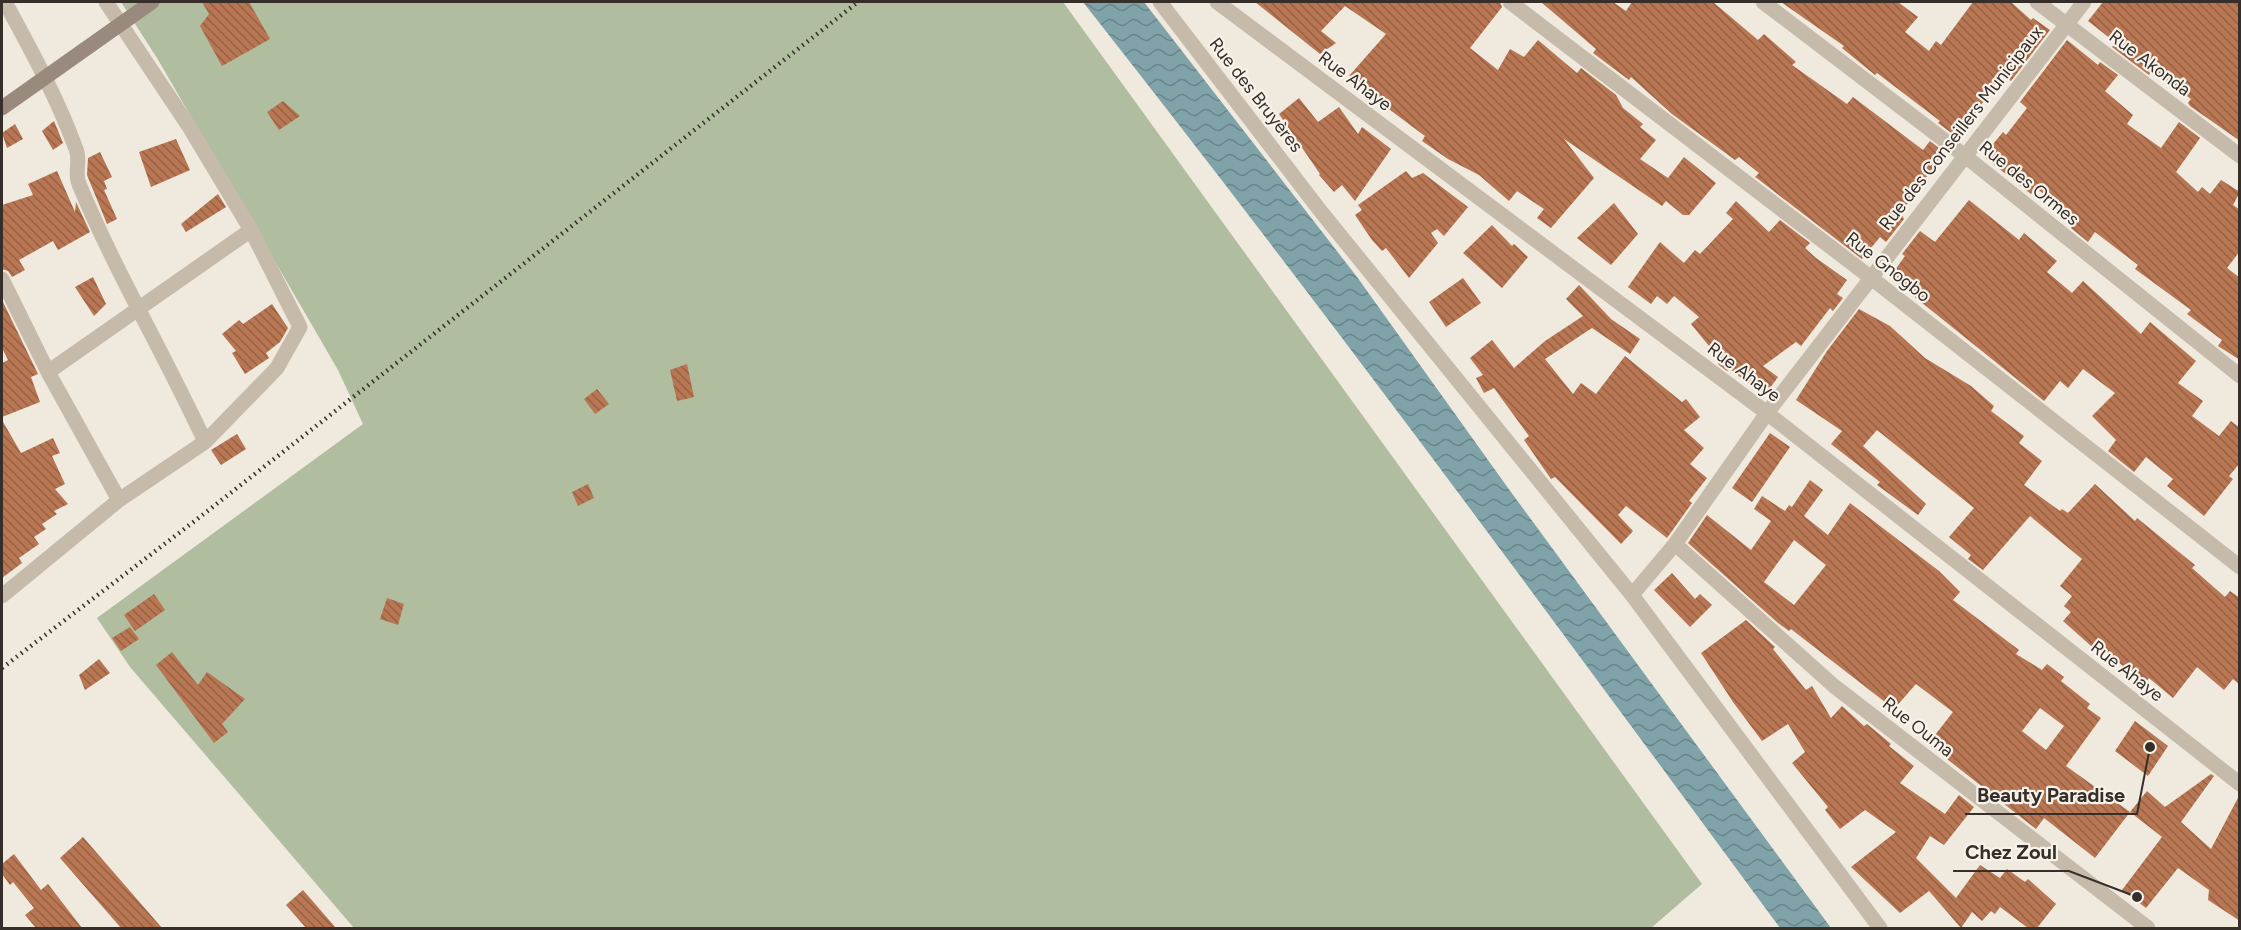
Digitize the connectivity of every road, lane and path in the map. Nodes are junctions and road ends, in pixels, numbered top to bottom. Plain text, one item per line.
1 (5, 2) edge
2 (106, 2) edge
3 (152, 2) edge
4 (1160, 2) edge
5 (1217, 2) edge
6 (1510, 2) edge
7 (1763, 2) edge
8 (2037, 2) edge
9 (2084, 2) edge
10 (2066, 23) junction
11 (121, 24) junction
12 (46, 77) junction
13 (2, 108) edge
14 (1965, 156) junction
15 (2240, 156) edge
16 (250, 230) junction
17 (1870, 278) junction
18 (2, 279) edge
19 (138, 311) junction
20 (48, 372) junction
21 (2240, 376) edge
22 (1767, 413) junction
23 (205, 442) junction
24 (119, 501) junction
25 (1675, 544) junction
26 (2240, 567) edge
27 (1632, 595) junction
28 (2, 596) edge
29 (2240, 784) edge
30 (1880, 926) edge
31 (2148, 928) edge

1 - 12 street
2 - 11 street
3 - 11 street
4 - 27 street, Rue des Bruyères
5 - 22 street, Rue Ahaye
6 - 17 street, Rue Gnogbo
7 - 14 street, Rue des Ormes
8 - 10 street, Rue Akonda
9 - 10 street, Rue des Conseillers Municipaux
10 - 14 street, Rue des Conseillers Municipaux
10 - 15 street, Rue Akonda
11 - 12 street
11 - 16 street
12 - 13 street
12 - 19 street
14 - 17 street, Rue des Conseillers Municipaux
14 - 21 street, Rue des Ormes
16 - 19 street
16 - 23 street
17 - 22 street, Rue des Conseillers Municipaux
17 - 26 street, Rue Gnogbo
18 - 20 street
19 - 20 street
19 - 23 street
20 - 24 street
22 - 25 street, Rue des Conseillers Municipaux
22 - 29 street, Rue Ahaye
23 - 24 street
24 - 28 street
25 - 27 street, Rue des Conseillers Municipaux
25 - 31 street, Rue Ouma
27 - 30 street, Rue des Bruyères

